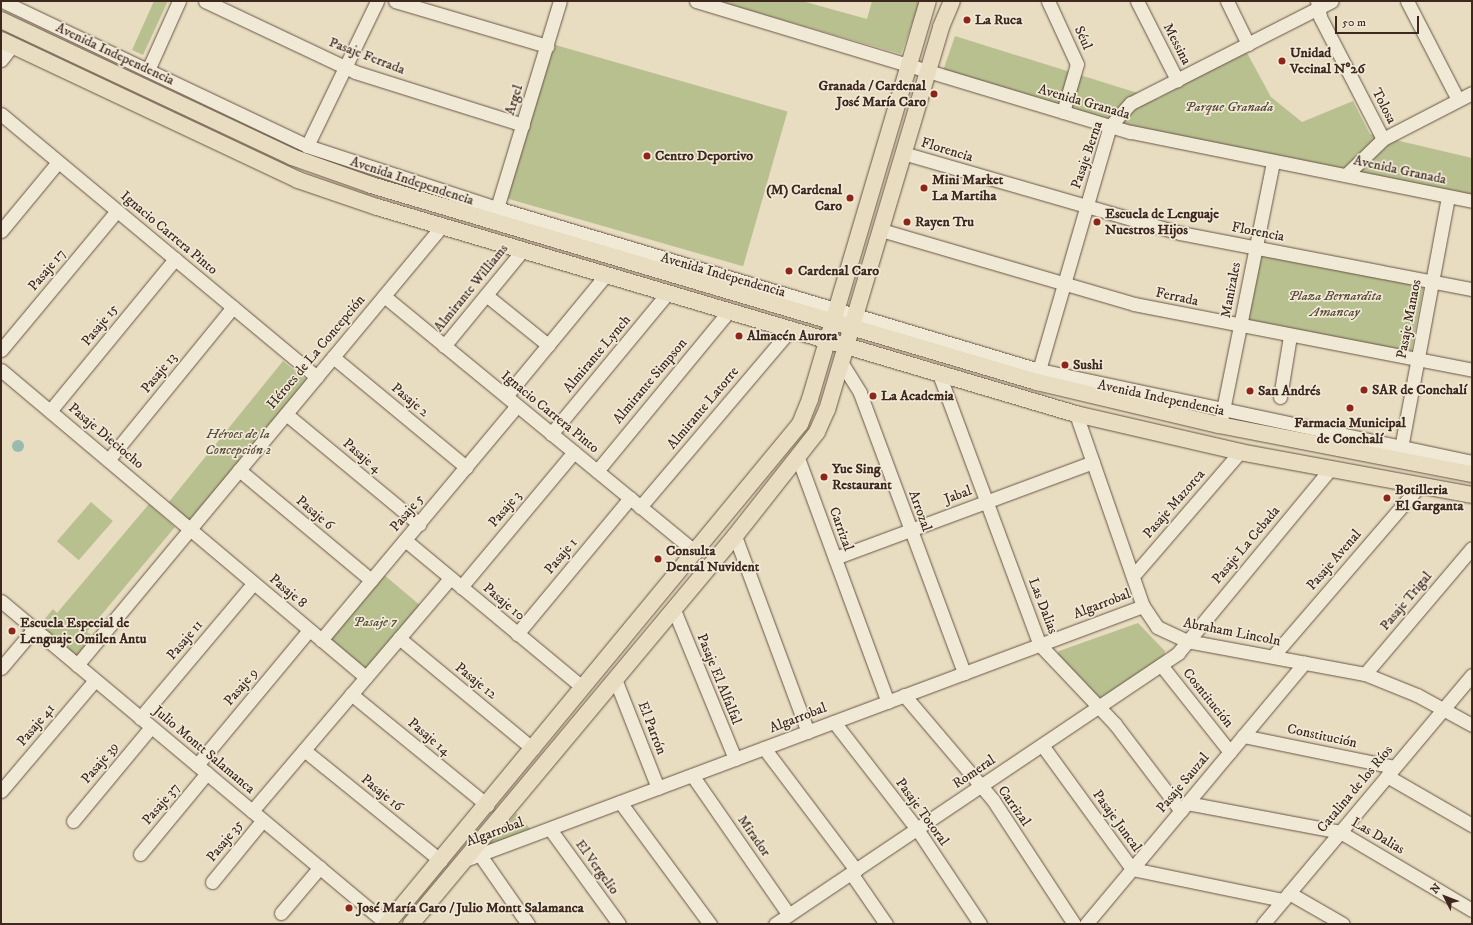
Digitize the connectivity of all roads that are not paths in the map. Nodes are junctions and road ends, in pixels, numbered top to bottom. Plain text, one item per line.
1 (2, 1) edge
2 (179, 1) edge
3 (205, 1) edge
4 (376, 1) edge
5 (395, 1) edge
6 (560, 1) edge
7 (696, 1) edge
8 (928, 1) edge
9 (952, 1) edge
10 (1048, 1) edge
11 (1137, 1) edge
12 (1227, 1) edge
13 (1332, 1) edge
14 (1408, 1) edge
15 (1318, 4) edge
16 (1, 20) edge
17 (7, 43) edge
18 (1248, 44) junction
19 (547, 46) junction
20 (1, 60) edge
21 (907, 65) junction
22 (345, 68) junction
23 (148, 70) junction
24 (927, 72) junction
25 (1177, 80) junction
26 (1472, 93) edge
27 (1458, 100) junction
28 (1063, 112) junction
29 (1, 114) edge
30 (523, 125) junction
31 (1110, 126) junction
32 (1383, 139) junction
33 (308, 146) junction
34 (903, 153) junction
35 (1273, 161) junction
36 (58, 162) junction
37 (1346, 175) junction
38 (1448, 197) junction
39 (1472, 201) edge
40 (866, 206) junction
41 (497, 208) junction
42 (1086, 208) junction
43 (117, 211) junction
44 (886, 212) junction
45 (442, 226) junction
46 (881, 230) junction
47 (1, 231) edge
48 (1255, 248) junction
49 (522, 251) junction
50 (175, 259) junction
51 (605, 276) junction
52 (1432, 282) junction
53 (1063, 286) junction
54 (1472, 289) edge
55 (486, 294) junction
56 (667, 294) junction
57 (384, 296) junction
58 (233, 308) junction
59 (728, 312) junction
60 (834, 316) junction
61 (853, 321) junction
62 (1240, 327) junction
63 (790, 330) junction
64 (1290, 336) junction
65 (827, 342) junction
66 (548, 345) junction
67 (444, 346) junction
68 (846, 347) junction
69 (1, 350) edge
70 (333, 357) junction
71 (1418, 360) junction
72 (841, 362) junction
73 (1, 370) edge
74 (1039, 370) junction
75 (1472, 370) edge
76 (939, 374) junction
77 (317, 377) junction
78 (506, 396) junction
79 (1280, 397) dead end
80 (517, 406) junction
81 (50, 411) junction
82 (286, 414) junction
83 (1076, 414) junction
84 (1221, 418) junction
85 (551, 434) junction
86 (1401, 448) junction
87 (574, 452) junction
88 (1240, 452) junction
89 (798, 458) junction
90 (109, 459) junction
91 (1093, 462) junction
92 (1472, 462) edge
93 (466, 467) junction
94 (239, 470) junction
95 (1330, 470) junction
96 (597, 471) junction
97 (1472, 474) edge
98 (1419, 486) junction
99 (1472, 495) edge
100 (630, 498) junction
101 (987, 502) junction
102 (640, 507) junction
103 (418, 524) junction
104 (190, 529) junction
105 (911, 530) junction
106 (735, 536) junction
107 (405, 540) junction
108 (1472, 548) edge
109 (696, 552) junction
110 (835, 558) junction
111 (1133, 576) junction
112 (450, 578) junction
113 (371, 580) junction
114 (253, 584) junction
115 (461, 587) junction
116 (1, 602) edge
117 (1143, 606) junction
118 (674, 610) junction
119 (34, 629) junction
120 (309, 630) junction
121 (517, 634) junction
122 (399, 638) junction
123 (321, 640) junction
124 (1187, 642) junction
125 (1040, 645) junction
126 (1274, 656) junction
127 (1305, 662) junction
128 (77, 665) junction
129 (1161, 665) junction
130 (1, 668) edge
131 (964, 673) junction
132 (1365, 674) junction
133 (1472, 675) edge
134 (366, 677) junction
135 (615, 679) junction
136 (95, 680) junction
137 (583, 688) junction
138 (352, 694) junction
139 (904, 695) junction
140 (888, 702) junction
141 (1100, 707) junction
142 (1444, 708) junction
143 (140, 718) junction
144 (834, 722) junction
145 (1472, 725) edge
146 (151, 727) junction
147 (808, 732) junction
148 (1243, 736) junction
149 (1042, 745) junction
150 (764, 748) junction
151 (533, 749) junction
152 (304, 750) junction
153 (1230, 752) junction
154 (735, 759) junction
155 (197, 765) junction
156 (1391, 772) junction
157 (207, 774) junction
158 (692, 775) junction
159 (980, 787) junction
160 (658, 788) junction
161 (1, 791) edge
162 (620, 802) junction
163 (486, 805) junction
164 (1184, 807) junction
165 (252, 811) junction
166 (73, 820) dead end
167 (263, 820) junction
168 (1472, 825) edge
169 (550, 829) junction
170 (917, 829) junction
171 (1340, 832) junction
172 (140, 854) dead end
173 (472, 857) junction
174 (441, 861) junction
175 (1132, 869) junction
176 (316, 872) junction
177 (853, 872) junction
178 (212, 882) dead end
179 (1286, 897) junction
180 (1472, 910) edge
181 (281, 913) dead end
182 (789, 915) junction
183 (387, 924) edge
184 (411, 924) edge
185 (528, 924) edge
186 (619, 924) edge
187 (710, 924) edge
188 (775, 924) edge
189 (886, 924) edge
190 (980, 924) edge
191 (1074, 924) edge
192 (1086, 924) edge
193 (1263, 924) edge
194 (1343, 924) edge

1 - 23 street, Avenida Independencia
2 - 23 street
3 - 22 street, Pasaje Ferrada
4 - 22 street
5 - 19 street
6 - 19 street, Argel
7 - 21 street, Avenida Granada
8 - 21 main road
9 - 24 main road
10 - 28 street, Séul
11 - 25 street, Messina
12 - 18 street
13 - 15 street, Pasaje Berna
14 - 27 street
15 - 18 street, Pasaje Berna
15 - 32 street, Tolosa
16 - 60 main road, Avenida Independencia
17 - 20 street
17 - 45 main road
18 - 25 street, Pasaje Berna
19 - 30 street, Argel
21 - 24 street, Avenida Granada
21 - 40 main road
22 - 30 street, Pasaje Ferrada
22 - 33 street
23 - 33 street, Avenida Independencia
24 - 28 street, Avenida Granada
24 - 34 main road
25 - 31 street, Pasaje Berna
26 - 27 street
27 - 32 street
28 - 31 street, Avenida Granada
29 - 36 street, Ignacio Carrera Pinto
30 - 41 street, Argel
31 - 35 street, Avenida Granada
31 - 42 street, Pasaje Berna
32 - 37 street
33 - 41 street, Avenida Independencia
34 - 42 street, Florencia
34 - 44 main road
35 - 37 street, Avenida Granada
35 - 48 street, Manizales
36 - 43 street, Ignacio Carrera Pinto
36 - 47 street
37 - 38 street, Avenida Granada
38 - 39 street, Avenida Granada
38 - 52 street, Pasaje Manaos
40 - 44 main road
40 - 60 main road
41 - 60 street, Avenida Independencia
42 - 48 street, Florencia
42 - 53 street, Pasaje Berna
43 - 50 street, Ignacio Carrera Pinto
43 - 69 street, Pasaje 17
44 - 46 main road
45 - 49 main road
45 - 57 street, Héroes de La Concepción
46 - 53 street, Ferrada
46 - 61 main road
48 - 52 street, Florencia
48 - 62 street, Manizales
49 - 51 main road
49 - 55 street, Almirante Williams
50 - 58 street, Ignacio Carrera Pinto
50 - 81 street, Pasaje 15
51 - 56 main road
51 - 66 street
52 - 54 street, Florencia
52 - 71 street, Pasaje Manaos
53 - 62 street, Ferrada
53 - 74 street, Pasaje Berna
55 - 66 street
55 - 67 street, Almirante Williams
56 - 59 main road
56 - 85 street, Almirante Lynch
57 - 67 street, Ignacio Carrera Pinto
57 - 70 street, Héroes de La Concepción
58 - 77 street, Ignacio Carrera Pinto
58 - 90 street, Pasaje 13
59 - 63 main road
59 - 96 street, Almirante Simpson
60 - 61 main road, Avenida Independencia
60 - 65 main road
61 - 68 main road
61 - 74 street, Avenida Independencia
61 - 84 main road, Avenida Independencia
62 - 64 street, Ferrada
62 - 84 street, Manizales
63 - 65 main road
63 - 102 street, Almirante Latorre
64 - 71 street, Ferrada
64 - 79 street
65 - 68 main road
65 - 109 main road
66 - 78 street
67 - 78 street, Ignacio Carrera Pinto
68 - 72 main road
68 - 76 main road
70 - 77 street, Héroes de La Concepción
70 - 93 street, Pasaje 2
71 - 75 street, Ferrada
71 - 86 street, Pasaje Manaos
72 - 89 main road
72 - 105 street, Arrozal
73 - 81 street, Pasaje Dieciocho
74 - 84 street, Avenida Independencia
76 - 83 main road
76 - 101 street, Las Dalias
77 - 82 street, Héroes de La Concepción
78 - 80 street, Ignacio Carrera Pinto
80 - 85 street, Ignacio Carrera Pinto
80 - 93 street, Pasaje 5
81 - 90 street, Pasaje Dieciocho
82 - 94 street, Héroes de La Concepción
82 - 103 street, Pasaje 4
83 - 88 main road
83 - 91 street, Abraham Lincoln
84 - 86 street, Avenida Independencia
84 - 97 main road, Avenida Independencia
85 - 87 street, Ignacio Carrera Pinto
86 - 92 street, Avenida Independencia
87 - 96 street, Ignacio Carrera Pinto
87 - 115 street, Pasaje 3
88 - 95 main road
88 - 111 street, Pasaje Mazorca
89 - 106 main road
89 - 110 street, Carrizal
90 - 104 street, Pasaje Dieciocho
91 - 101 street, Jabal
91 - 111 street, Abraham Lincoln
93 - 103 street, Pasaje 5
94 - 104 street, Héroes de La Concepción
94 - 113 street, Pasaje 6
95 - 98 main road
95 - 124 street, Pasaje La Cebada
96 - 100 street, Ignacio Carrera Pinto
98 - 99 main road
98 - 126 street, Pasaje Avenal
100 - 102 street, Ignacio Carrera Pinto
100 - 121 street, Pasaje 1
101 - 105 street, Jabal
101 - 125 street, Las Dalias
102 - 109 street, Ignacio Carrera Pinto
103 - 107 street, Pasaje 5
104 - 114 street, Pasaje 8
104 - 128 street, Héroes de La Concepción
105 - 110 street, Jabal
105 - 131 street, Arrozal
106 - 118 main road
106 - 147 street
107 - 112 street, Pasaje 10
107 - 113 street, Pasaje 5
108 - 132 street, Pasaje Trigal
109 - 137 main road
110 - 140 street, Carrizal
111 - 117 street, Abraham Lincoln
112 - 115 street, Pasaje 10
112 - 122 street
113 - 123 street, Pasaje 5
114 - 120 street, Pasaje 8
114 - 143 street, Pasaje 11
115 - 121 street, Pasaje 10
116 - 119 street, Julio Montt Salamanca
117 - 124 street, Abraham Lincoln
117 - 125 street, Algarrobal
118 - 135 main road
118 - 154 street, Pasaje El Alfalfal
119 - 128 street, Julio Montt Salamanca
119 - 130 street
120 - 123 street, Pasaje 8
120 - 155 street, Pasaje 9
121 - 137 street, Pasaje 10
122 - 134 street
122 - 151 street, Pasaje 12
123 - 134 street, Pasaje 8
124 - 126 street, Abraham Lincoln
124 - 129 street, Romeral
125 - 131 street, Algarrobal
125 - 141 street, Las Dalias
126 - 127 street, Abraham Lincoln
127 - 132 street, Abraham Lincoln
127 - 148 street, Pasaje Sauzal
128 - 136 street, Julio Montt Salamanca
129 - 141 street, Romeral
129 - 153 street, Cosntitución
131 - 139 street, Algarrobal
132 - 142 street, Abraham Lincoln
133 - 142 street, Catalina de los Ríos
134 - 138 street
135 - 160 street, El Parrón
135 - 173 main road
136 - 143 street, Julio Montt Salamanca
136 - 161 street, Pasaje 41
137 - 151 main road
138 - 152 street
138 - 163 street, Pasaje 14
139 - 140 street, Algarrobal
139 - 159 street, Carrizal
140 - 144 street, Algarrobal
141 - 149 street, Romeral
141 - 164 street, Las Dalias
142 - 145 street, Abraham Lincoln
142 - 156 street, Catalina de los Ríos
143 - 146 street, Julio Montt Salamanca
144 - 147 street, Algarrobal
144 - 170 street, Pasaje Totoral
146 - 155 street, Julio Montt Salamanca
146 - 166 street, Pasaje 39
147 - 150 street, Algarrobal
148 - 153 street, Pasaje Sauzal
148 - 156 street, Constitución
149 - 159 street, Romeral
149 - 175 street, Pasaje Juncal
150 - 154 street, Algarrobal
150 - 177 street
151 - 163 main road
152 - 165 street
152 - 174 street, Pasaje 16
153 - 164 street, Pasaje Sauzal
154 - 158 street, Algarrobal
155 - 157 street, Julio Montt Salamanca
156 - 168 street, Constitución
156 - 171 street, Catalina de los Ríos
157 - 165 street, Julio Montt Salamanca
157 - 172 street, Pasaje 37
158 - 160 street, Algarrobal
158 - 182 street, Mirador
159 - 170 street, Romeral
159 - 191 street, Carrizal
160 - 162 street, Algarrobal
162 - 169 street, Algarrobal
162 - 187 street
163 - 174 main road
164 - 171 street, Las Dalias
164 - 175 street, Pasaje Sauzal
165 - 167 street, Julio Montt Salamanca
167 - 176 street, Julio Montt Salamanca
167 - 178 street, Pasaje 35
169 - 173 street, Algarrobal
169 - 186 street, El Vergelio
170 - 177 street, Romeral
170 - 190 street, Pasaje Totoral
171 - 179 street, Catalina de los Ríos
171 - 180 street, Las Dalias
173 - 184 main road
173 - 185 street
174 - 183 main road
175 - 179 street, Pasaje Juncal
175 - 192 street, Pasaje Sauzal
176 - 181 street
176 - 183 street, Julio Montt Salamanca
177 - 182 street, Romeral
177 - 189 street
179 - 193 street, Catalina de los Ríos
179 - 194 street, Pasaje Juncal
182 - 188 street, Romeral

